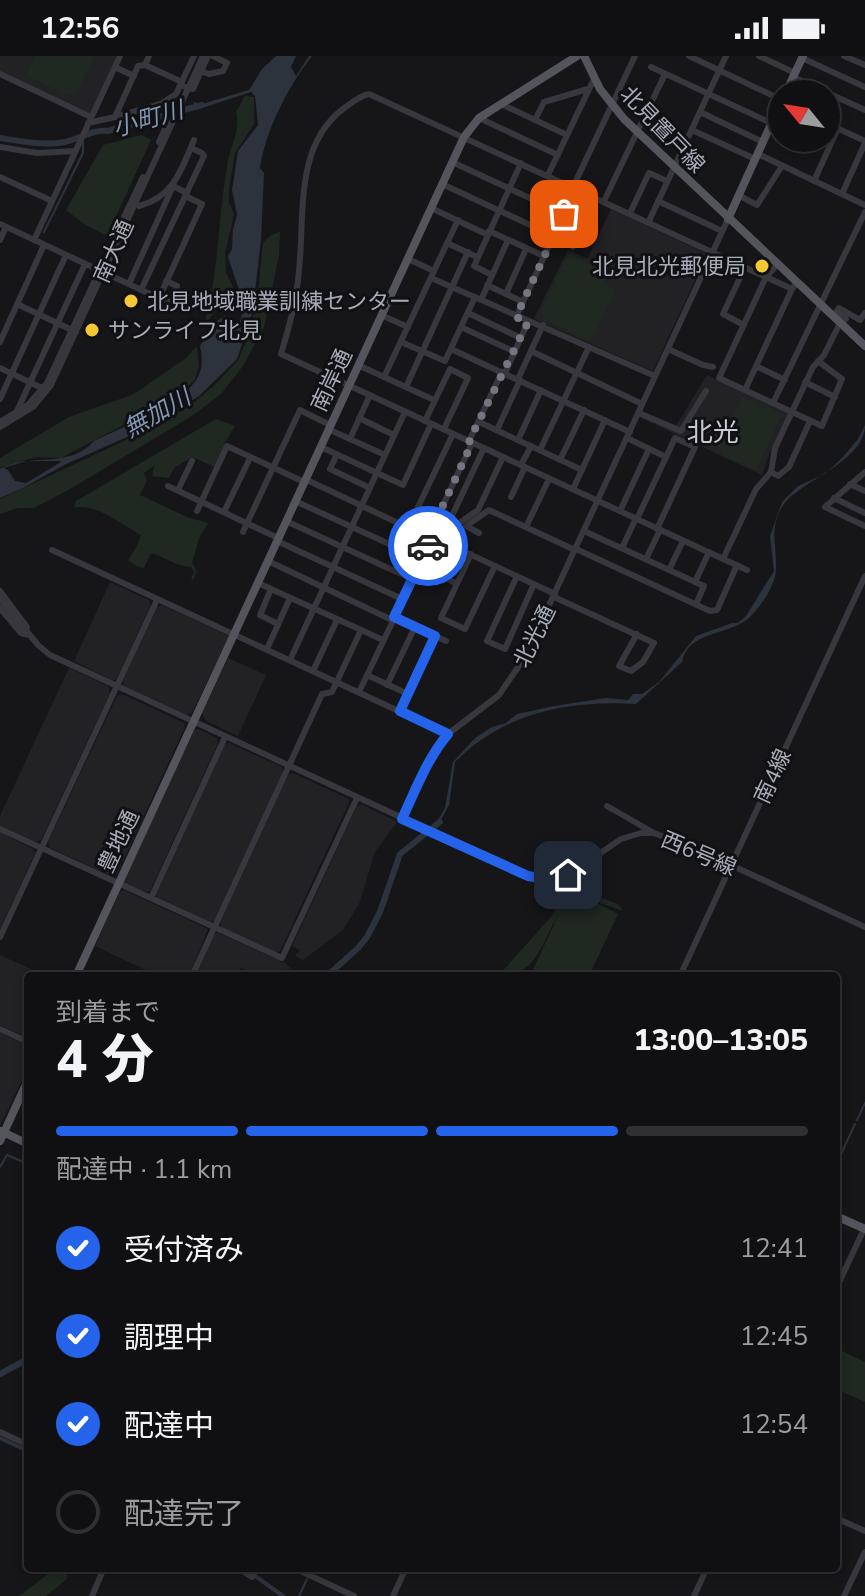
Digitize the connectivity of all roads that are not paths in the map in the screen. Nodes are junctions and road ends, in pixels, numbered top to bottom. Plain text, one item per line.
1 (120, 56) edge
2 (149, 56) edge
3 (203, 56) edge
4 (577, 56) edge
5 (584, 56) edge
6 (635, 56) edge
7 (689, 56) edge
8 (726, 56) edge
9 (761, 56) edge
10 (819, 56) edge
11 (844, 56) edge
12 (802, 57) edge
13 (854, 58) edge
14 (815, 64) junction
15 (145, 65) junction
16 (865, 65) edge
17 (115, 67) junction
18 (651, 67) dead end
19 (719, 70) junction
20 (201, 71) junction
21 (0, 74) edge
22 (665, 74) junction
23 (794, 75) junction
24 (134, 76) junction
25 (594, 79) junction
26 (845, 79) junction
27 (792, 80) edge
28 (804, 80) edge
29 (181, 83) junction
30 (865, 87) edge
31 (588, 89) junction
32 (840, 90) edge
33 (709, 93) junction
34 (768, 94) edge
35 (840, 98) edge
36 (501, 104) junction
37 (611, 104) junction
38 (865, 110) edge
39 (700, 112) junction
40 (115, 117) junction
41 (479, 118) junction
42 (535, 120) junction
43 (89, 122) junction
44 (768, 122) edge
45 (840, 129) edge
46 (692, 130) junction
47 (768, 130) edge
48 (637, 132) junction
49 (567, 135) junction
50 (464, 137) junction
51 (194, 140) dead end
52 (865, 141) edge
53 (763, 142) junction
54 (0, 147) edge
55 (191, 148) junction
56 (76, 150) junction
57 (827, 152) edge
58 (558, 155) junction
59 (756, 157) junction
60 (452, 162) junction
61 (521, 163) junction
62 (782, 166) junction
63 (674, 168) junction
64 (548, 175) junction
65 (0, 177) edge
66 (667, 181) junction
67 (814, 181) junction
68 (442, 184) junction
69 (173, 186) junction
70 (509, 188) junction
71 (575, 188) junction
72 (842, 194) junction
73 (186, 195) junction
74 (738, 195) junction
75 (592, 196) junction
76 (52, 201) junction
77 (134, 201) junction
78 (604, 201) junction
79 (658, 201) junction
80 (865, 205) edge
81 (431, 208) junction
82 (499, 211) junction
83 (865, 212) edge
84 (630, 213) junction
85 (564, 214) junction
86 (728, 219) junction
87 (458, 220) junction
88 (649, 221) junction
89 (3, 226) edge
90 (722, 231) junction
91 (488, 233) junction
92 (554, 236) junction
93 (0, 240) edge
94 (34, 240) junction
95 (508, 240) junction
96 (447, 243) junction
97 (44, 245) junction
98 (161, 247) junction
99 (573, 247) dead end
100 (526, 249) junction
101 (468, 252) junction
102 (713, 252) junction
103 (66, 255) junction
104 (178, 256) junction
105 (544, 256) junction
106 (477, 257) junction
107 (408, 259) junction
108 (85, 264) junction
109 (777, 265) junction
110 (745, 267) junction
111 (102, 272) junction
112 (433, 274) junction
113 (492, 275) junction
114 (766, 277) junction
115 (166, 281) junction
116 (129, 284) junction
117 (487, 285) junction
118 (795, 285) junction
119 (452, 287) junction
120 (141, 290) junction
121 (506, 294) junction
122 (159, 298) junction
123 (478, 298) junction
124 (523, 302) junction
125 (170, 303) junction
126 (17, 304) junction
127 (820, 306) junction
128 (178, 307) dead end
129 (468, 313) junction
130 (865, 313) edge
131 (39, 315) junction
132 (381, 315) junction
133 (516, 317) junction
134 (528, 322) junction
135 (58, 324) junction
136 (543, 325) junction
137 (744, 325) junction
138 (839, 325) junction
139 (408, 327) junction
140 (461, 327) junction
141 (74, 331) junction
142 (521, 338) junction
143 (0, 342) edge
144 (401, 342) junction
145 (589, 347) junction
146 (451, 349) junction
147 (668, 349) junction
148 (865, 349) edge
149 (531, 351) junction
150 (423, 352) junction
151 (515, 352) junction
152 (465, 355) junction
153 (818, 361) junction
154 (358, 365) junction
155 (756, 366) junction
156 (713, 367) dead end
157 (0, 368) edge
158 (456, 372) junction
159 (503, 373) junction
160 (577, 373) junction
161 (12, 374) junction
162 (655, 376) junction
163 (384, 377) junction
164 (519, 379) junction
165 (785, 380) junction
166 (805, 382) junction
167 (31, 383) junction
168 (349, 386) junction
169 (406, 387) junction
170 (45, 390) junction
171 (541, 390) junction
172 (745, 390) junction
173 (706, 391) dead end
174 (370, 395) junction
175 (835, 397) junction
176 (0, 399) edge
177 (434, 400) junction
178 (563, 401) junction
179 (773, 403) junction
180 (642, 404) junction
181 (584, 410) junction
182 (405, 412) junction
183 (791, 412) junction
184 (15, 413) junction
185 (639, 413) junction
186 (359, 418) junction
187 (605, 420) junction
188 (810, 421) junction
189 (428, 422) junction
190 (479, 422) junction
191 (0, 424) edge
192 (329, 427) junction
193 (444, 429) junction
194 (497, 430) junction
195 (453, 434) junction
196 (394, 435) junction
197 (628, 435) junction
198 (350, 439) junction
199 (518, 440) junction
200 (471, 442) junction
201 (531, 446) junction
202 (321, 447) junction
203 (484, 448) junction
204 (649, 449) junction
205 (540, 450) junction
206 (337, 454) junction
207 (385, 455) junction
208 (503, 457) junction
209 (666, 457) junction
210 (250, 458) junction
211 (560, 460) junction
212 (192, 461) dead end
213 (523, 466) junction
214 (273, 468) junction
215 (582, 470) junction
216 (771, 472) junction
217 (865, 472) edge
218 (377, 473) junction
219 (549, 479) junction
220 (305, 480) junction
221 (850, 484) junction
222 (168, 486) dead end
223 (370, 488) junction
224 (573, 489) junction
225 (178, 490) junction
226 (865, 491) edge
227 (511, 497) dead end
228 (834, 498) junction
229 (201, 501) junction
230 (295, 501) junction
231 (598, 501) junction
232 (362, 506) junction
233 (197, 511) dead end
234 (620, 511) junction
235 (224, 512) junction
236 (865, 513) edge
237 (438, 516) junction
238 (636, 519) junction
239 (286, 521) junction
240 (247, 523) junction
241 (865, 526) edge
242 (352, 527) junction
243 (526, 527) junction
244 (658, 529) junction
245 (584, 531) junction
246 (243, 532) dead end
247 (479, 533) dead end
248 (432, 538) junction
249 (278, 539) junction
250 (683, 541) junction
251 (446, 543) junction
252 (343, 547) junction
253 (622, 548) junction
254 (52, 550) dead end
255 (576, 550) junction
256 (709, 552) junction
257 (471, 554) junction
258 (643, 558) junction
259 (422, 559) junction
260 (723, 559) junction
261 (268, 561) junction
262 (737, 565) junction
263 (495, 566) junction
264 (333, 568) junction
265 (669, 570) junction
266 (747, 570) dead end
267 (632, 575) junction
268 (517, 576) junction
269 (865, 576) edge
270 (412, 579) junction
271 (695, 582) junction
272 (258, 583) junction
273 (456, 583) junction
274 (534, 584) junction
275 (324, 587) junction
276 (271, 589) junction
277 (0, 591) edge
278 (554, 595) junction
279 (290, 598) junction
280 (0, 599) edge
281 (402, 599) junction
282 (157, 600) junction
283 (696, 604) junction
284 (0, 608) edge
285 (314, 609) junction
286 (393, 618) junction
287 (337, 620) junction
288 (278, 624) junction
289 (415, 627) junction
290 (361, 630) junction
291 (637, 634) junction
292 (29, 635) junction
293 (233, 635) junction
294 (435, 636) junction
295 (383, 640) junction
296 (446, 641) dead end
297 (267, 649) junction
298 (290, 660) junction
299 (313, 671) junction
300 (367, 675) junction
301 (337, 682) junction
302 (387, 685) junction
303 (117, 687) junction
304 (359, 692) junction
305 (408, 694) junction
306 (400, 711) junction
307 (193, 722) junction
308 (448, 734) junction
309 (225, 737) junction
310 (289, 766) junction
311 (357, 798) junction
312 (607, 806) dead end
313 (402, 819) junction
314 (0, 829) edge
315 (654, 833) junction
316 (42, 848) junction
317 (731, 866) junction
318 (119, 883) junction
319 (151, 898) junction
320 (865, 927) edge
321 (215, 929) junction
322 (0, 937) edge
323 (78, 972) edge
324 (194, 972) edge
325 (682, 972) edge
326 (0, 1029) edge
327 (24, 1040) edge
328 (24, 1088) edge
329 (1, 1135) edge
330 (24, 1143) edge
331 (840, 1218) edge
332 (865, 1228) edge
333 (840, 1281) edge
334 (0, 1432) edge
335 (24, 1443) edge
336 (840, 1520) edge
337 (865, 1531) edge
338 (865, 1552) edge
339 (102, 1572) edge
340 (303, 1572) edge
341 (404, 1572) edge
342 (705, 1572) edge
343 (92, 1596) edge
344 (354, 1596) edge
345 (393, 1596) edge
346 (694, 1596) edge
347 (844, 1596) edge

1 - 17 street
2 - 15 street
3 - 20 street
3 - 20 street
3 - 29 street
3 - 77 street, 南大通, bridge
4 - 36 main road, 南岸通
5 - 25 main road, 北見置戸線
6 - 37 street
7 - 19 street
8 - 19 street
9 - 23 street
10 - 14 street
11 - 13 street
12 - 14 street
12 - 23 main road
13 - 16 street
14 - 26 street
15 - 24 street
15 - 29 street
17 - 24 street
17 - 43 street
18 - 22 street
19 - 33 street
19 - 34 street
20 - 29 street
21 - 43 street
22 - 33 street
22 - 48 street
23 - 27 main road
23 - 28 street
24 - 40 street
25 - 31 street
25 - 37 main road, 北見置戸線
26 - 30 street
26 - 32 street
29 - 40 street
31 - 42 street
31 - 49 street
33 - 39 street
33 - 44 street
35 - 38 street
36 - 41 main road, 南岸通
36 - 42 street
37 - 48 main road, 北見置戸線
37 - 71 street
39 - 46 street
39 - 53 street
40 - 43 street
41 - 50 main road, 南岸通
41 - 58 street
42 - 49 street
43 - 56 street
45 - 52 street
46 - 59 street
46 - 63 street
47 - 53 main road
48 - 63 main road, 北見置戸線
48 - 78 street
49 - 58 street
50 - 60 main road, 南岸通
50 - 61 street
50 - 168 street
51 - 55 street
52 - 72 street
53 - 59 main road
54 - 56 street
55 - 69 street
55 - 73 street
56 - 76 street
57 - 67 street
58 - 64 street
59 - 62 street
59 - 74 main road
60 - 68 main road, 南岸通
60 - 70 street
61 - 64 street
61 - 70 street
62 - 67 street
62 - 74 street
63 - 66 street
63 - 86 main road, 北見置戸線
64 - 71 street
65 - 76 street
66 - 79 street
66 - 84 street
67 - 72 street
68 - 81 main road, 南岸通
68 - 82 street
69 - 73 street
69 - 77 street
69 - 116 street
70 - 82 street
70 - 85 street
71 - 75 street
71 - 85 street
72 - 80 street
73 - 98 street
73 - 104 street
74 - 86 main road
75 - 78 street
75 - 99 street
76 - 94 street
77 - 111 street, 南大通
78 - 84 street
79 - 88 street
79 - 90 street
81 - 87 street
81 - 107 main road, 南岸通
82 - 91 street
82 - 92 street
83 - 127 street
84 - 88 street
85 - 92 street
86 - 90 street, 北光通
86 - 109 main road, 北見置戸線
87 - 91 street
87 - 96 street
88 - 102 street
89 - 93 street
89 - 94 street
90 - 102 street, 北光通
91 - 95 street
91 - 106 street
92 - 105 street
94 - 97 street
95 - 100 street
95 - 113 street
96 - 101 street
96 - 112 street
97 - 103 street
97 - 126 street
98 - 104 street
98 - 120 street
100 - 105 street
100 - 121 street
101 - 106 street
101 - 119 street
102 - 110 street
102 - 147 street, 北光通
103 - 108 street
103 - 131 street
104 - 115 street
105 - 124 street
106 - 113 street
107 - 112 street
107 - 132 main road, 南岸通
108 - 111 street
108 - 135 street
109 - 114 street
109 - 118 main road, 北見置戸線
110 - 114 street
110 - 137 street
111 - 116 street
111 - 141 street, 南大通
112 - 119 street
112 - 139 street
113 - 117 street
114 - 118 street
114 - 137 street
115 - 122 street
115 - 125 street
116 - 120 street
117 - 121 street
117 - 123 street
118 - 127 main road, 北見置戸線
118 - 155 street
119 - 123 street
119 - 150 street
120 - 122 street
121 - 124 street
122 - 125 street
123 - 129 street
123 - 133 street
124 - 133 street
125 - 128 street
126 - 131 street
126 - 143 street
127 - 138 main road, 北見置戸線
127 - 165 street
129 - 140 street
129 - 142 street
130 - 138 street
131 - 135 street
131 - 161 street
132 - 139 street
132 - 154 main road, 南岸通
133 - 134 street
134 - 136 street
134 - 142 street
135 - 141 street
135 - 167 street
136 - 145 street
136 - 149 street
137 - 172 street
138 - 148 main road, 北見置戸線
138 - 153 street
139 - 144 street
140 - 146 street
140 - 151 street
141 - 170 street, 南大通
142 - 151 street
144 - 150 street
144 - 163 street
145 - 160 street
145 - 162 street
146 - 150 street
146 - 152 street
147 - 156 street
147 - 162 street, 北光通
149 - 160 street
149 - 164 street
150 - 169 street
151 - 159 street
152 - 158 street
152 - 159 street
153 - 166 street
153 - 175 street
154 - 163 street
154 - 168 main road, 南岸通
155 - 165 street
155 - 172 street
157 - 161 street
158 - 177 street
158 - 193 street
159 - 164 street
159 - 190 street
160 - 178 street
160 - 180 street
161 - 167 street
161 - 176 street
162 - 180 street, 北光通
163 - 169 street
164 - 171 street
164 - 194 street
165 - 179 street
166 - 175 street
166 - 183 street
167 - 170 street
167 - 184 street
168 - 174 street
168 - 192 main road, 南岸通
169 - 177 street
170 - 184 street, 南大通
170 - 191 street, 南大通
171 - 178 street
171 - 199 street
172 - 179 street
173 - 185 street
174 - 182 street
174 - 186 street
175 - 188 street
177 - 189 street
178 - 181 street
178 - 205 street
179 - 183 street
180 - 185 street, 北光通
181 - 187 street
181 - 211 street
182 - 189 street
182 - 196 street
183 - 188 street
183 - 216 street
184 - 191 street, 南大通
185 - 197 street, 北光通
186 - 196 street
186 - 198 street
187 - 197 street
187 - 215 street
188 - 216 street
189 - 193 street
189 - 218 street
190 - 194 street
190 - 200 street
192 - 198 street
192 - 202 main road, 南岸通
192 - 214 street
193 - 195 street
194 - 199 street
195 - 200 street
195 - 237 street
196 - 207 street
197 - 204 street
197 - 231 street, 北光通
198 - 207 street
199 - 201 street
200 - 203 street
200 - 237 street
201 - 205 street
201 - 213 street
202 - 206 street
202 - 220 main road, 南岸通
203 - 208 street
203 - 208 street
204 - 209 street
204 - 234 street
205 - 211 street
206 - 218 street
206 - 223 street
207 - 218 street
208 - 213 street
209 - 238 street
209 - 244 street
210 - 214 street
210 - 229 street
210 - 235 street
211 - 215 street
212 - 225 street
213 - 219 street
213 - 227 street
214 - 220 street
214 - 240 street
215 - 224 street
216 - 260 street
217 - 221 street
218 - 223 street
219 - 224 street
219 - 243 street
220 - 230 main road, 南岸通
220 - 232 street
221 - 226 street
221 - 228 street
222 - 225 street
223 - 232 street
224 - 231 street
225 - 229 street
228 - 236 street
228 - 241 street
229 - 233 street
229 - 235 street
230 - 239 main road, 南岸通
230 - 242 street
231 - 234 street
231 - 245 street, 北光通
232 - 242 street
232 - 248 street
234 - 238 street
235 - 240 street
237 - 248 street
238 - 244 street
238 - 253 street
239 - 249 main road, 南岸通
239 - 252 street
240 - 246 street
240 - 249 street
242 - 252 street
242 - 259 street
243 - 247 street
243 - 255 street
244 - 250 street
244 - 258 street
245 - 253 street
245 - 255 street, 北光通
248 - 251 street
248 - 259 street
249 - 261 main road, 南岸通
249 - 264 street
250 - 256 street
250 - 265 street
251 - 257 street
251 - 273 street
252 - 264 street
252 - 270 street
253 - 258 street
254 - 282 street
255 - 267 street
255 - 278 street, 北光通
256 - 260 street
256 - 271 street
257 - 263 street
257 - 273 street
258 - 265 street
258 - 267 street
259 - 270 street
260 - 262 street
261 - 272 main road, 南岸通
261 - 275 street
262 - 266 street
262 - 283 street
263 - 268 street
263 - 273 street
264 - 275 street
264 - 281 street
265 - 271 street
267 - 283 street
268 - 274 street
268 - 274 street
269 - 317 street, 南4線
270 - 281 street
271 - 283 street
272 - 276 street
272 - 293 main road, 南岸通
274 - 278 street
275 - 285 street
275 - 286 street
276 - 279 street
276 - 288 street
277 - 292 street
278 - 291 street
278 - 308 street, 北光通
279 - 285 street
279 - 288 street
280 - 292 street
281 - 286 street
282 - 293 street
282 - 303 street
284 - 292 street
285 - 287 street
285 - 298 street
286 - 289 street
286 - 295 street
287 - 290 street
287 - 299 street
288 - 297 street
289 - 294 street
289 - 302 street
290 - 295 street
290 - 301 street
291 - 291 street
292 - 303 street
293 - 297 street
293 - 307 main road, 南岸通
294 - 296 street
294 - 305 street
295 - 300 street
297 - 298 street
298 - 299 street
299 - 301 street
300 - 302 street
300 - 304 street
301 - 304 street
301 - 310 street
302 - 305 street
303 - 307 street
303 - 316 street
304 - 306 street
305 - 306 street
306 - 308 street
307 - 309 street
307 - 318 main road, 豊地通
308 - 313 street, 北光通
309 - 310 street
309 - 319 street
310 - 311 street
310 - 321 street
311 - 313 street
311 - 321 street
312 - 315 street
313 - 315 street, 西6号線
314 - 316 street
315 - 317 street, 西6号線
316 - 318 street
316 - 322 street
317 - 320 street, 西6号線
317 - 325 street, 南4線
318 - 319 street
318 - 323 main road, 豊地通
319 - 321 street
321 - 324 street
326 - 327 street
328 - 329 main road
329 - 330 main road
331 - 332 main road
332 - 333 street
334 - 335 street
336 - 337 street
338 - 347 street
339 - 343 street
340 - 344 street
341 - 345 street
342 - 346 street

